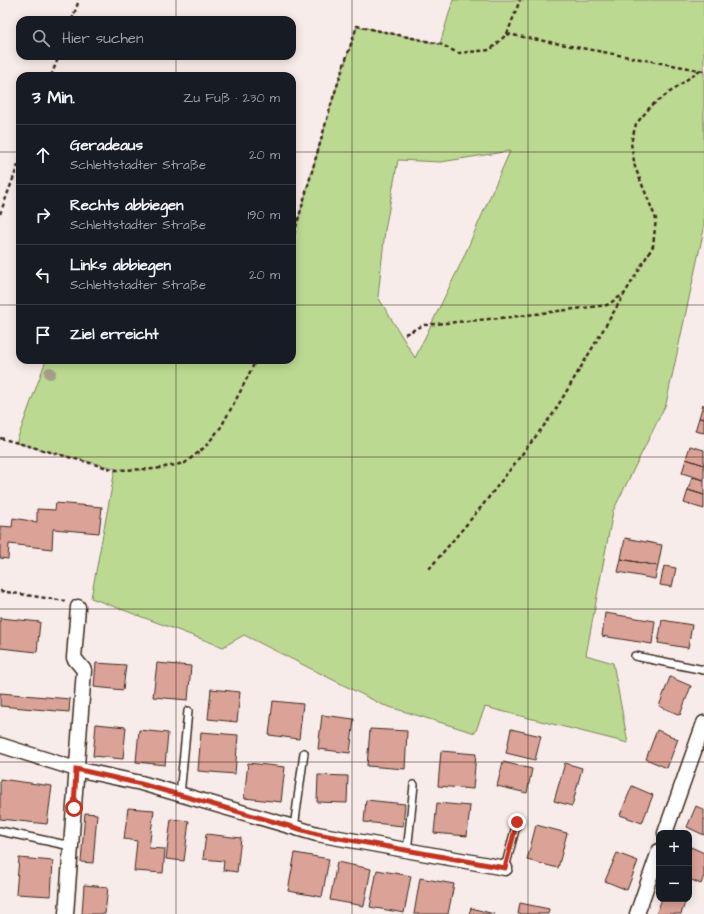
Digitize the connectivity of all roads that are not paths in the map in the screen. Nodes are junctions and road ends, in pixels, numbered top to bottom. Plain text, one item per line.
1 (78, 607) road end
2 (635, 656) dead end
3 (704, 670) edge
4 (188, 711) dead end
5 (704, 723) edge
6 (0, 745) edge
7 (304, 753) dead end
8 (76, 769) junction
9 (414, 785) dead end
10 (180, 795) junction
11 (517, 822) dead end
12 (294, 828) junction
13 (666, 830) edge
14 (0, 831) edge
15 (71, 846) junction
16 (407, 852) junction
17 (656, 860) edge
18 (505, 868) joint
19 (66, 914) edge
20 (637, 914) edge

1 - 8 street
2 - 3 lane
4 - 10 lane
5 - 13 street
6 - 8 street
7 - 12 lane
8 - 10 street
8 - 15 street
9 - 16 lane
10 - 12 street
11 - 18 lane
12 - 16 street
14 - 15 lane
15 - 19 street
16 - 18 street
17 - 20 street

